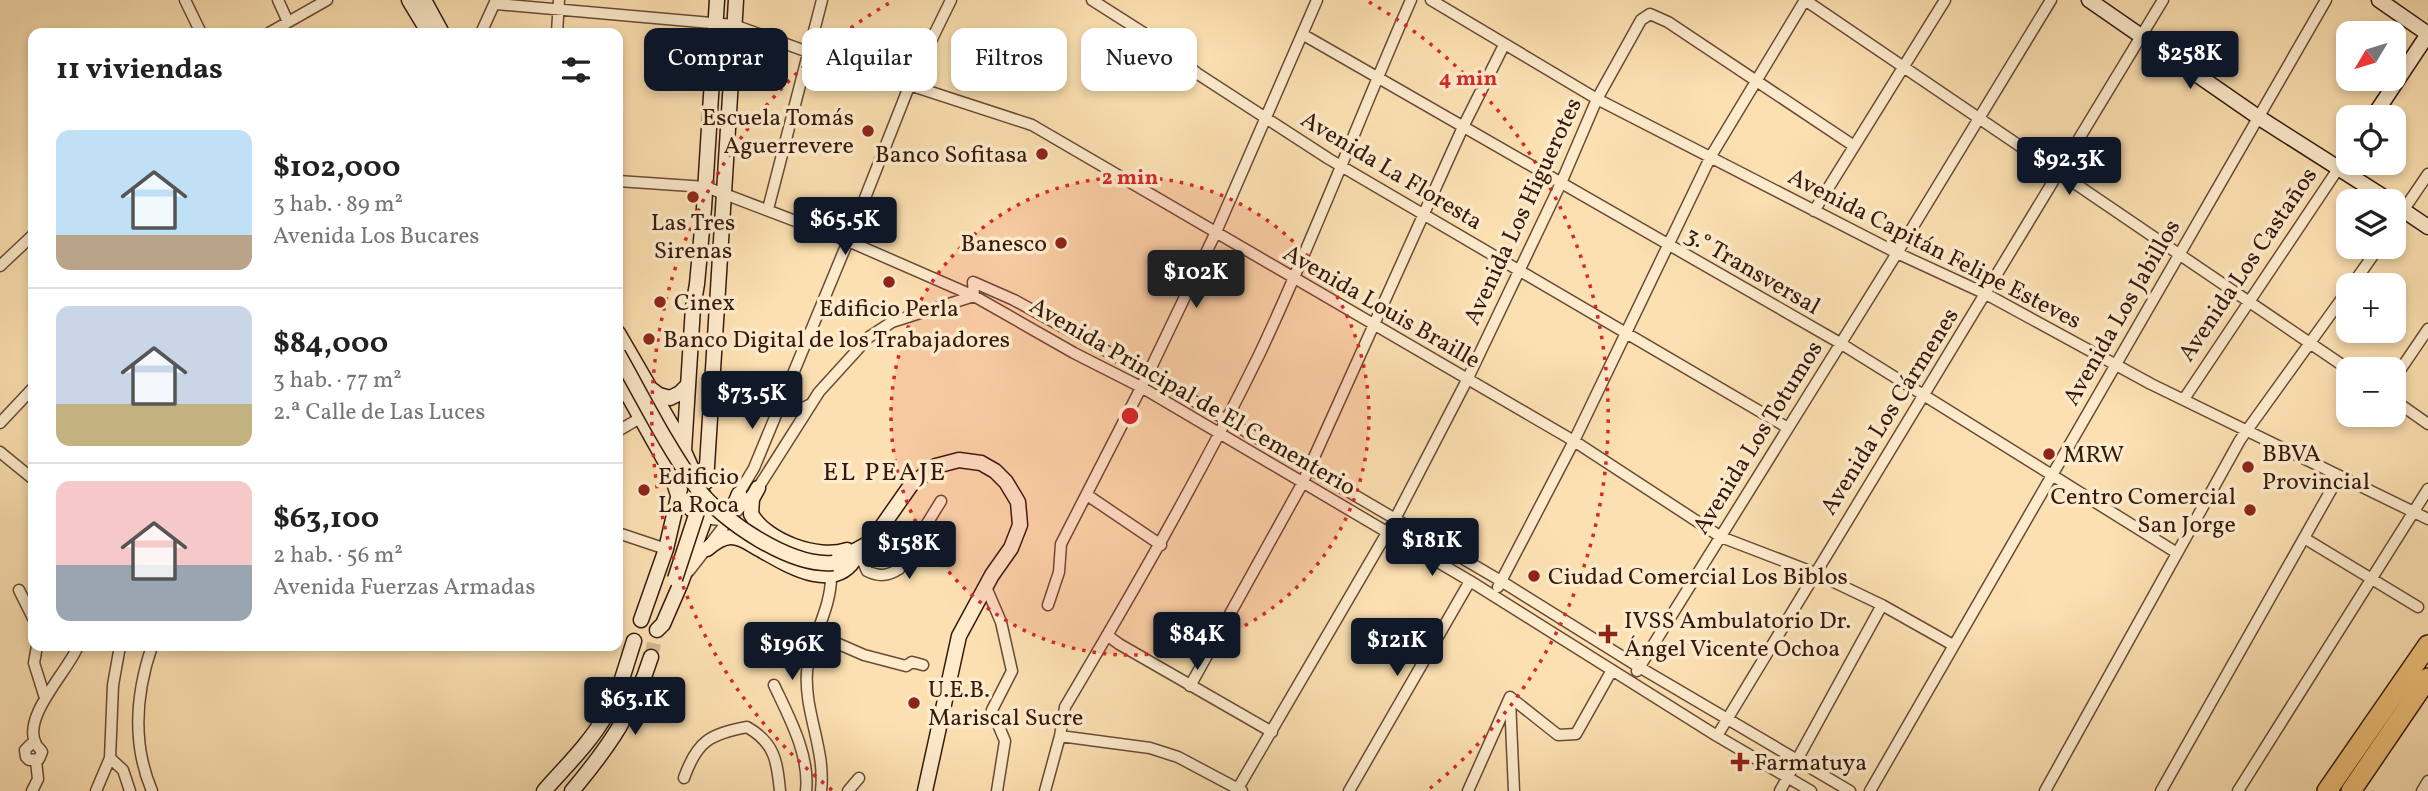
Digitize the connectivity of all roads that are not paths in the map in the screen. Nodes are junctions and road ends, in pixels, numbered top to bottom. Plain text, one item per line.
1 (185, 0) edge
2 (278, 0) edge
3 (327, 0) edge
4 (409, 0) edge
5 (424, 0) edge
6 (718, 0) edge
7 (736, 0) edge
8 (822, 0) edge
9 (951, 0) edge
10 (1092, 0) edge
11 (1317, 0) edge
12 (1410, 0) edge
13 (1431, 0) edge
14 (1805, 0) edge
15 (1945, 0) edge
16 (2051, 0) edge
17 (2089, 0) edge
18 (2163, 0) edge
19 (2326, 0) edge
20 (2379, 0) edge
21 (496, 2) edge
22 (559, 5) edge
23 (288, 22) junction
24 (716, 23) junction
25 (734, 25) junction
26 (199, 28) edge
27 (278, 28) edge
28 (426, 28) edge
29 (439, 28) edge
30 (483, 28) edge
31 (557, 28) edge
32 (814, 28) edge
33 (937, 29) edge
34 (1301, 34) junction
35 (2428, 34) edge
36 (2141, 37) junction
37 (1504, 45) junction
38 (802, 50) edge
39 (1903, 68) junction
40 (802, 76) edge
41 (1377, 78) junction
42 (1756, 79) junction
43 (907, 91) edge
44 (931, 91) edge
45 (1597, 99) junction
46 (2381, 105) edge
47 (2258, 117) junction
48 (1266, 118) junction
49 (1979, 118) junction
50 (1463, 127) junction
51 (1854, 146) junction
52 (1711, 156) junction
53 (1340, 165) junction
54 (2336, 168) edge
55 (2060, 171) junction
56 (2336, 172) edge
57 (2428, 174) edge
58 (2348, 175) edge
59 (623, 181) edge
60 (1561, 183) junction
61 (706, 187) junction
62 (2370, 189) edge
63 (725, 194) junction
64 (2406, 195) edge
65 (768, 209) junction
66 (1814, 211) junction
67 (2406, 212) edge
68 (1424, 216) junction
69 (2428, 227) edge
70 (1216, 232) junction
71 (28, 240) edge
72 (848, 241) junction
73 (1667, 245) junction
74 (1897, 253) junction
75 (2179, 253) junction
76 (0, 266) edge
77 (1519, 268) junction
78 (1293, 279) junction
79 (1986, 294) junction
80 (974, 296) junction
81 (2249, 301) junction
82 (2336, 308) edge
83 (1375, 325) junction
84 (2428, 329) edge
85 (1626, 332) junction
86 (623, 342) edge
87 (1840, 344) junction
88 (2311, 345) junction
89 (2336, 361) edge
90 (2406, 361) edge
91 (623, 362) edge
92 (2115, 363) junction
93 (1148, 374) junction
94 (1467, 380) junction
95 (790, 381) junction
96 (688, 385) junction
97 (623, 386) edge
98 (649, 387) junction
99 (1141, 387) junction
100 (28, 393) edge
101 (1922, 394) junction
102 (2184, 399) junction
103 (813, 402) junction
104 (2406, 408) edge
105 (640, 418) junction
106 (1224, 420) junction
107 (0, 423) edge
108 (2428, 424) edge
109 (623, 428) edge
110 (1788, 428) junction
111 (2248, 430) junction
112 (1218, 433) junction
113 (1574, 441) junction
114 (0, 452) edge
115 (1309, 469) junction
116 (682, 474) junction
117 (28, 475) edge
118 (2053, 475) junction
119 (2339, 476) junction
120 (1302, 484) junction
121 (758, 488) junction
122 (2428, 489) edge
123 (704, 491) junction
124 (739, 494) joint
125 (1087, 495) junction
126 (942, 501) dead end
127 (2414, 512) junction
128 (730, 514) junction
129 (704, 518) junction
130 (1395, 519) junction
131 (2428, 519) edge
132 (1387, 534) junction
133 (623, 535) edge
134 (1721, 537) junction
135 (2304, 538) junction
136 (1161, 545) junction
137 (666, 549) junction
138 (707, 549) junction
139 (858, 550) junction
140 (2177, 552) junction
141 (832, 570) junction
142 (1815, 573) junction
143 (655, 579) junction
144 (2373, 579) junction
145 (1470, 581) junction
146 (678, 582) junction
147 (1501, 582) junction
148 (986, 587) junction
149 (19, 590) dead end
150 (1493, 596) junction
151 (1048, 605) dead end
152 (1882, 606) junction
153 (2418, 607) dead end
154 (28, 608) edge
155 (641, 620) tunnel mouth
156 (657, 630) tunnel mouth
157 (818, 635) junction
158 (1107, 635) junction
159 (634, 641) dead end
160 (1953, 645) junction
161 (2428, 645) edge
162 (36, 651) edge
163 (76, 651) edge
164 (119, 651) edge
165 (150, 651) edge
166 (651, 657) tunnel mouth
167 (923, 665) dead end
168 (1639, 667) junction
169 (1612, 670) junction
170 (2428, 678) edge
171 (1631, 681) junction
172 (774, 685) dead end
173 (1191, 687) junction
174 (1510, 697) junction
175 (45, 698) junction
176 (1728, 720) junction
177 (1272, 732) junction
178 (1060, 736) junction
179 (1717, 736) junction
180 (110, 758) junction
181 (1796, 761) junction
182 (1787, 776) junction
183 (684, 778) dead end
184 (859, 778) dead end
185 (2428, 781) edge
186 (1355, 789) edge
187 (1239, 790) edge
188 (32, 791) edge
189 (96, 791) edge
190 (130, 791) edge
191 (152, 791) edge
192 (544, 791) edge
193 (572, 791) edge
194 (780, 791) edge
195 (806, 791) edge
196 (821, 791) edge
197 (848, 791) edge
198 (925, 791) edge
199 (997, 791) edge
200 (1045, 791) edge
201 (1468, 791) edge
202 (1514, 791) edge
203 (1780, 791) edge
204 (1811, 791) edge
205 (1850, 791) edge
206 (1870, 791) edge
207 (2045, 791) edge
208 (2161, 791) edge
209 (2238, 791) edge
210 (2327, 791) edge
211 (2351, 791) edge
212 (2422, 791) edge

1 - 26 street
2 - 23 street
3 - 23 street
4 - 28 street
5 - 29 street
6 - 24 street
7 - 25 street
8 - 32 street
9 - 33 street
10 - 48 street, Avenida La Floresta
11 - 34 street
12 - 41 street
13 - 37 street, Avenida Capitán Felipe Esteves
14 - 39 street
14 - 42 street
15 - 39 street
16 - 49 street, Avenida Los Totumos
17 - 36 street
18 - 36 street, Avenida Los Cármenes
19 - 47 street, Avenida Los Jabillos
20 - 35 street
21 - 22 street
21 - 30 street
22 - 24 street
22 - 31 street
23 - 27 street
24 - 25 street, Avenida Louis Braille
24 - 61 street
25 - 38 street, Avenida Louis Braille
25 - 63 street
34 - 41 street, 3.° Transversal
34 - 48 street
35 - 46 street
36 - 47 street
36 - 55 street, Avenida Los Cármenes
37 - 45 street, Avenida Capitán Felipe Esteves
37 - 50 street
39 - 49 street
39 - 51 street
40 - 65 street
41 - 50 street, 3.° Transversal
41 - 53 street
42 - 45 street, Avenida Los Higuerotes
42 - 51 street, Avenida Los Higuerotes
42 - 52 street
43 - 72 street
44 - 70 street, Avenida Louis Braille
45 - 52 street, Avenida Capitán Felipe Esteves
45 - 60 street, Avenida Los Higuerotes
47 - 54 street
47 - 75 street, Avenida Los Jabillos
48 - 53 street, Avenida La Floresta
48 - 70 street
49 - 55 street
49 - 74 street, Avenida Los Totumos
50 - 60 street, 3.° Transversal
50 - 68 street
51 - 66 street
52 - 66 street, Avenida Capitán Felipe Esteves
52 - 73 street
53 - 68 street, Avenida La Floresta
53 - 78 street
55 - 75 street
55 - 79 street, Avenida Los Cármenes
56 - 81 street, Avenida Los Castaños
57 - 64 street
58 - 62 street
59 - 61 street, Avenida Principal de El Cementerio
60 - 73 street, 3.° Transversal
60 - 77 street, Avenida Los Higuerotes
61 - 63 street, Avenida Principal de El Cementerio
61 - 96 street
63 - 65 street, Avenida Principal de El Cementerio
63 - 123 street
65 - 72 street, Avenida Principal de El Cementerio
66 - 74 street, Avenida Capitán Felipe Esteves
67 - 69 street
68 - 77 street, Avenida La Floresta
68 - 83 street
70 - 78 street, Avenida Louis Braille
70 - 93 street
71 - 76 street
72 - 80 street, Avenida Principal de El Cementerio
72 - 95 street
73 - 85 street
73 - 87 street, 3.° Transversal
74 - 79 street, Avenida Capitán Felipe Esteves
74 - 87 street, Avenida Los Totumos
75 - 81 street
75 - 92 street, Avenida Los Jabillos
77 - 85 street, Avenida La Floresta
77 - 94 street, Avenida Los Higuerotes
78 - 83 street, Avenida Louis Braille
78 - 106 street
79 - 92 street, Avenida Capitán Felipe Esteves
79 - 101 street, Avenida Los Cármenes
80 - 93 street
80 - 99 street, Avenida Principal de El Cementerio
80 - 103 street
81 - 88 street
81 - 102 street, Avenida Los Castaños
82 - 88 street
83 - 94 street, Avenida Louis Braille
83 - 115 street
84 - 90 street
85 - 110 street, Avenida La Floresta
85 - 113 street
86 - 98 street
87 - 101 street, 3.° Transversal
87 - 110 street, Avenida Los Totumos
88 - 89 street
88 - 111 street
91 - 123 street, bridge
92 - 102 street, Avenida Capitán Felipe Esteves
92 - 118 street, Avenida Los Jabillos
93 - 99 street
93 - 106 street
94 - 113 street, Avenida Louis Braille
94 - 130 street, Avenida Los Higuerotes
95 - 103 street
95 - 124 street
96 - 98 street
96 - 116 street
97 - 105 street
98 - 116 street
99 - 112 street, Avenida Principal de El Cementerio
99 - 125 street
100 - 107 street
101 - 118 street, 3.° Transversal
101 - 142 street, Avenida Los Cármenes
102 - 111 street, Avenida Capitán Felipe Esteves
103 - 121 street
104 - 108 street
105 - 109 street
105 - 116 street
106 - 112 street
106 - 115 street
110 - 134 street, Avenida Los Totumos
111 - 119 street, Avenida Capitán Felipe Esteves
111 - 140 street
112 - 120 street, Avenida Principal de El Cementerio
112 - 136 street
113 - 134 street, Avenida Louis Braille
113 - 147 street
114 - 117 street
115 - 120 street
115 - 130 street
116 - 123 street
116 - 129 street
116 - 137 street
118 - 140 street, 3.° Transversal
118 - 160 street, Avenida Los Jabillos
119 - 127 street, Avenida Capitán Felipe Esteves
119 - 135 street
120 - 132 street, Avenida Principal de El Cementerio
120 - 173 street
121 - 128 street
121 - 139 street
122 - 127 street
123 - 129 street
123 - 141 street, bridge
123 - 146 street, bridge
124 - 128 street
125 - 136 street
125 - 151 street
126 - 139 street
127 - 131 street, Avenida Capitán Felipe Esteves
127 - 144 street
128 - 129 street
128 - 138 street
129 - 146 street
130 - 132 street, Avenida Los Higuerotes
130 - 147 street
132 - 145 street, Avenida Principal de El Cementerio
132 - 177 street, Avenida Los Higuerotes
133 - 137 street
134 - 142 street, Avenida Louis Braille
134 - 168 street, Avenida Los Totumos
135 - 144 street
135 - 208 street
136 - 158 street
137 - 143 street
138 - 141 street
138 - 146 street
139 - 141 street
139 - 148 street
140 - 207 street
141 - 157 street
142 - 152 street, Avenida Louis Braille
142 - 176 street, Avenida Los Cármenes
143 - 146 street
143 - 155 street
144 - 153 street
144 - 209 street
145 - 150 street, Avenida Principal de El Cementerio
145 - 186 street
146 - 156 street
147 - 150 street
147 - 168 street
148 - 198 street
148 - 199 street
149 - 154 street
150 - 169 street, Avenida Principal de El Cementerio
152 - 160 street, Avenida Louis Braille
152 - 181 street
157 - 167 street
157 - 196 street
158 - 173 street
158 - 178 street
159 - 192 street
160 - 206 street, Avenida Los Jabillos
161 - 210 highway
162 - 175 street
163 - 175 street
164 - 180 street
165 - 191 street
166 - 193 street
168 - 171 street, Avenida Los Totumos
168 - 176 street
169 - 171 street, Avenida Principal de El Cementerio
169 - 174 street
170 - 211 highway
171 - 179 street, Avenida Principal de El Cementerio
172 - 195 street
173 - 177 street
174 - 201 street
174 - 202 street
175 - 188 street
176 - 179 street, Avenida Los Cármenes
176 - 181 street
177 - 187 street, Avenida Los Higuerotes
178 - 187 street
178 - 200 street
179 - 182 street, Avenida Principal de El Cementerio
180 - 189 street
180 - 190 street
181 - 182 street
181 - 205 street
182 - 203 street
182 - 204 street, Avenida Principal de El Cementerio
183 - 194 street
184 - 197 street
185 - 212 street

